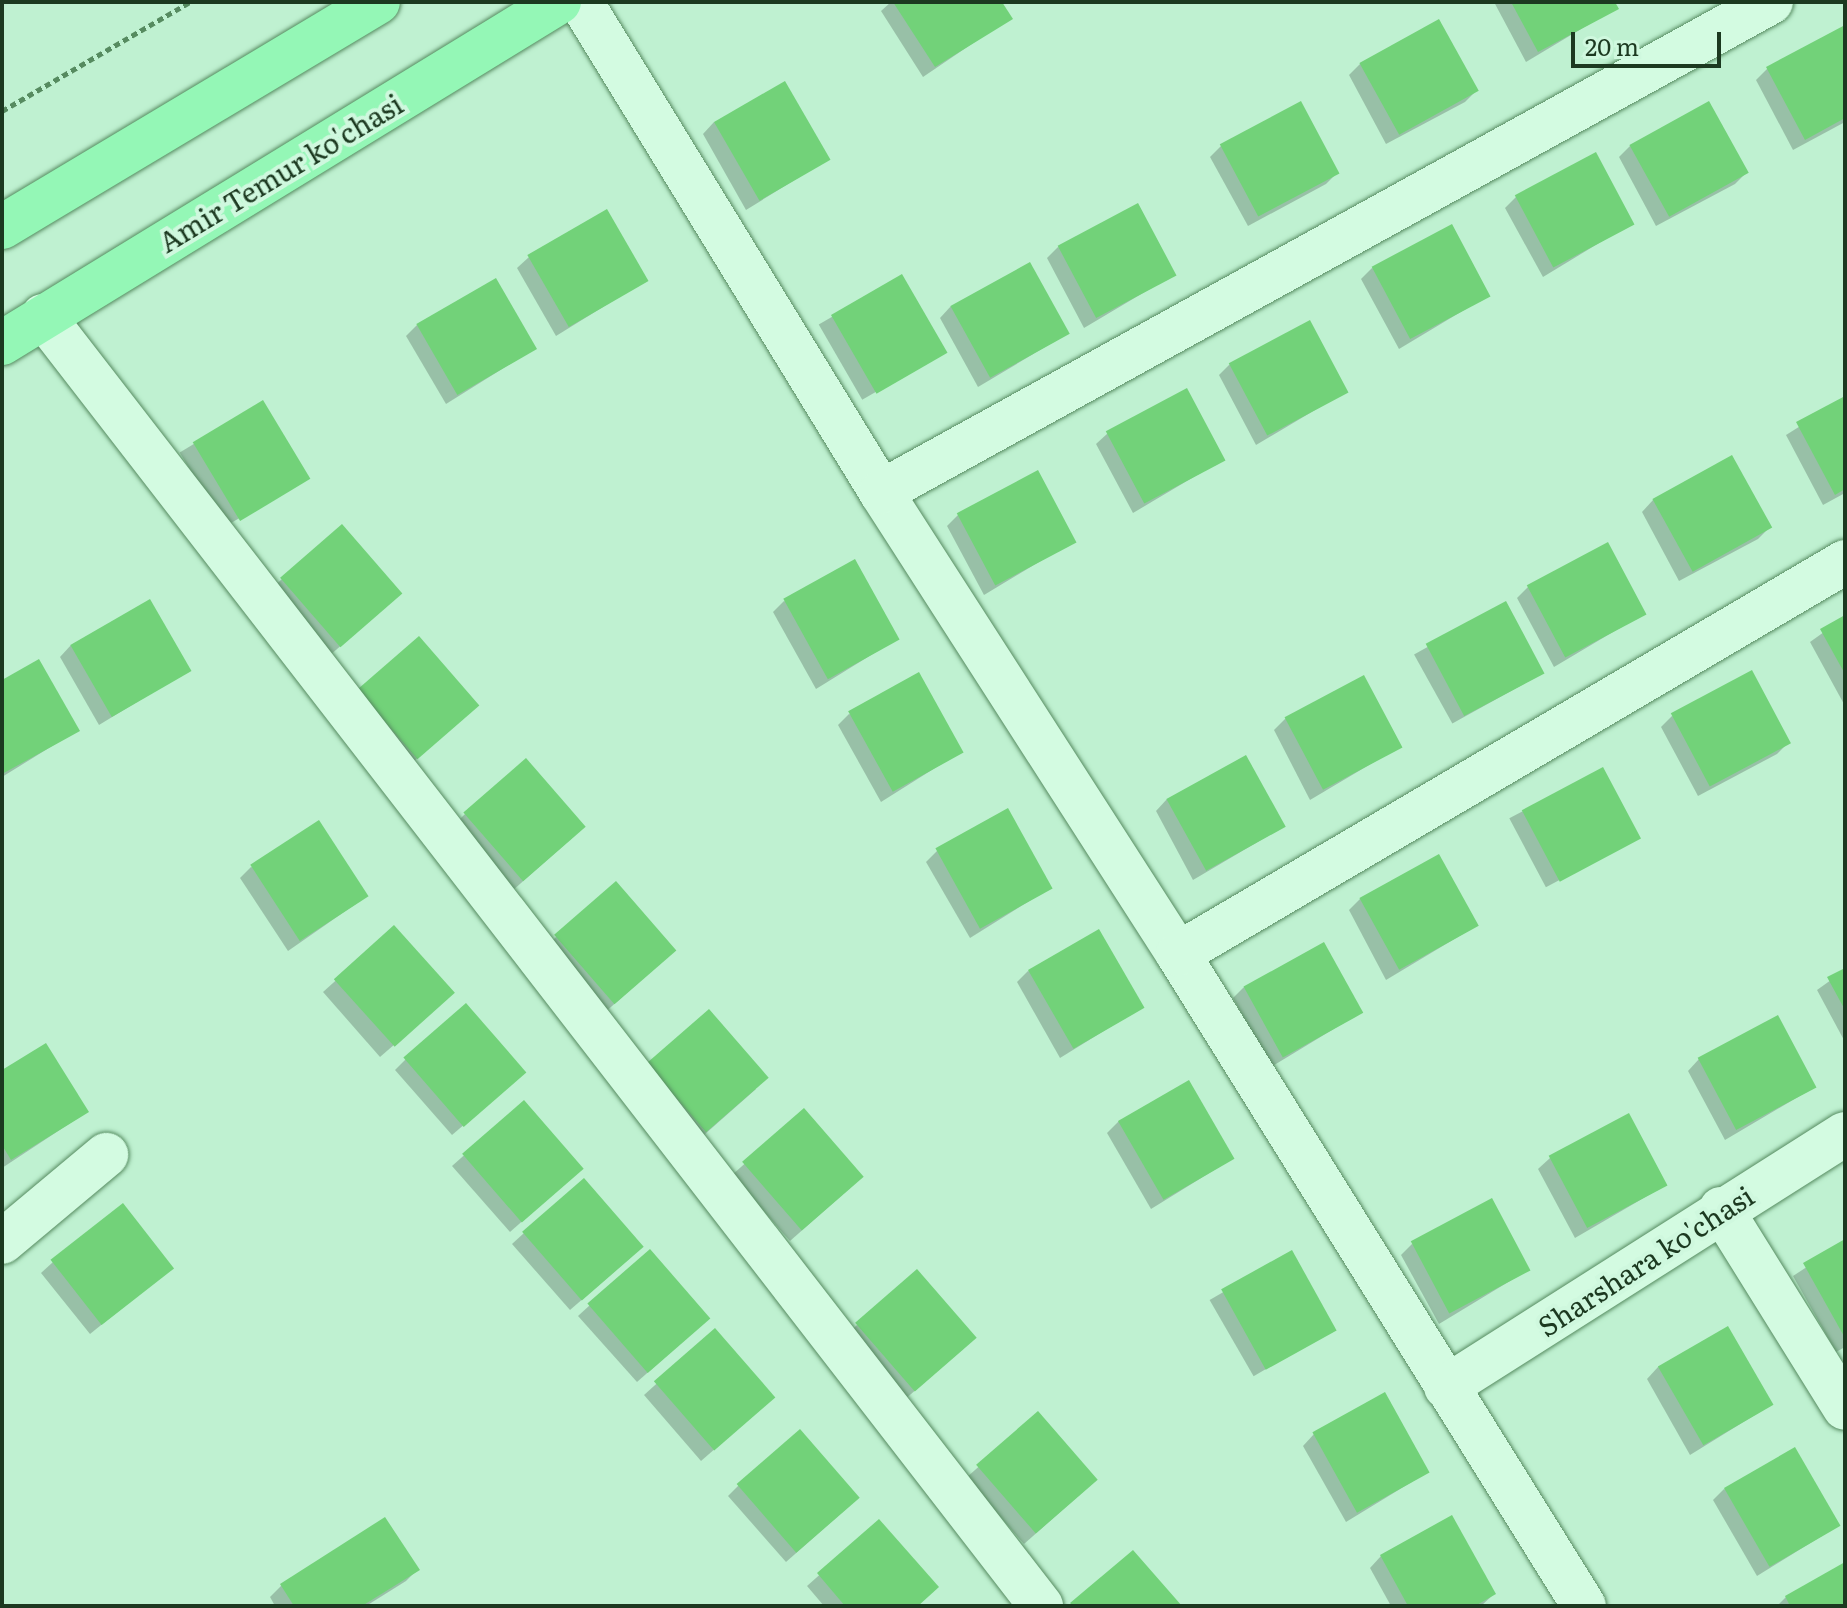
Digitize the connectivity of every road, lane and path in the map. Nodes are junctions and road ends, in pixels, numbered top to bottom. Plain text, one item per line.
1 (190, 2) edge
2 (378, 2) edge
3 (559, 2) edge
4 (581, 2) edge
5 (1771, 2) edge
6 (2, 111) edge
7 (2, 227) edge
8 (43, 316) junction
9 (2, 343) edge
10 (881, 492) junction
11 (1845, 562) edge
12 (1178, 954) junction
13 (1845, 1134) edge
14 (106, 1155) dead end
15 (1721, 1209) junction
16 (2, 1242) edge
17 (1446, 1387) junction
18 (1845, 1408) edge
19 (1041, 1606) edge
20 (1584, 1606) edge

1 - 6 path
2 - 7 main road
3 - 8 main road, Amir Temur ko'chasi
4 - 10 street
5 - 10 street
8 - 9 main road, Amir Temur ko'chasi
8 - 19 street
10 - 12 street
11 - 12 street
12 - 17 street
13 - 15 street, Sharshara ko'chasi
14 - 16 street
15 - 17 street, Sharshara ko'chasi
15 - 18 street
17 - 20 street

